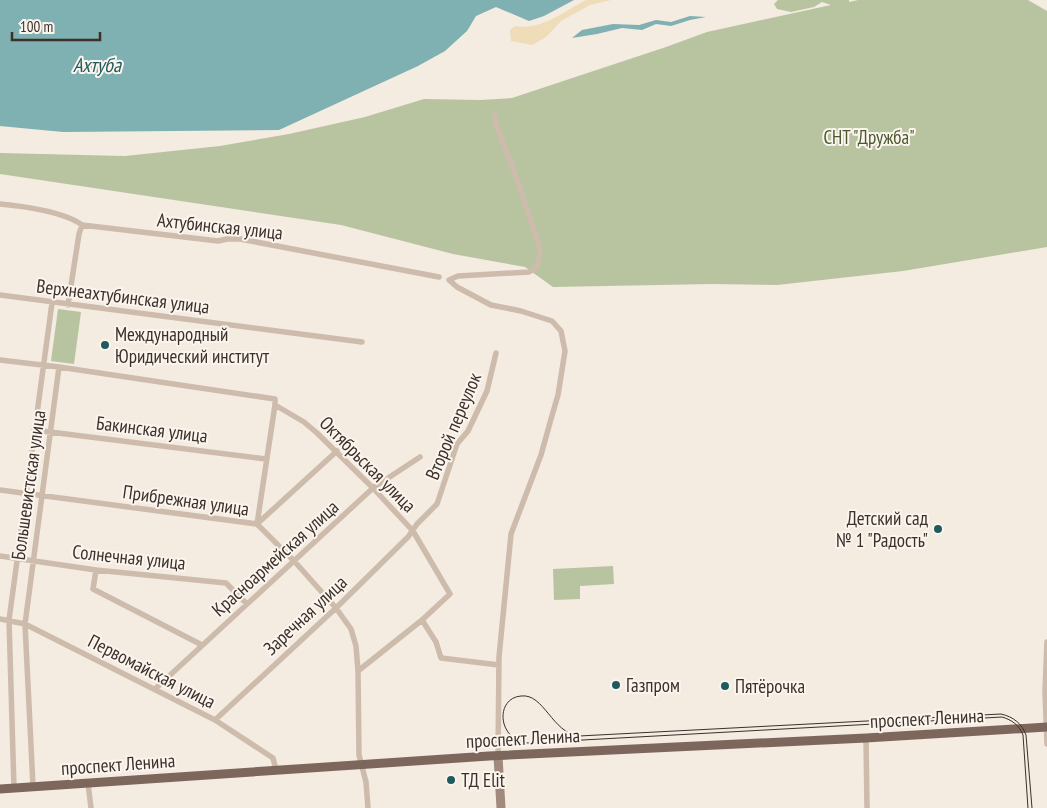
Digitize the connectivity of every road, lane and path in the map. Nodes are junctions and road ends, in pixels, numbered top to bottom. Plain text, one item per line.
1 (496, 113) dead end
2 (2, 203) edge
3 (82, 225) junction
4 (439, 277) dead end
5 (0, 295) edge
6 (52, 303) junction
7 (68, 305) junction
8 (362, 342) dead end
9 (496, 353) dead end
10 (0, 360) edge
11 (44, 365) junction
12 (59, 366) junction
13 (275, 405) junction
14 (34, 430) junction
15 (49, 432) junction
16 (337, 452) junction
17 (420, 456) dead end
18 (266, 459) junction
19 (374, 488) junction
20 (0, 490) edge
21 (26, 493) junction
22 (41, 496) junction
23 (256, 524) junction
24 (413, 531) junction
25 (0, 556) edge
26 (17, 558) junction
27 (33, 560) junction
28 (294, 562) junction
29 (96, 570) junction
30 (247, 604) junction
31 (336, 608) junction
32 (0, 618) edge
33 (8, 620) junction
34 (422, 620) junction
35 (24, 624) junction
36 (1047, 642) edge
37 (202, 645) junction
38 (9, 658) junction
39 (0, 659) edge
40 (499, 665) junction
41 (358, 671) junction
42 (155, 689) junction
43 (215, 720) junction
44 (1046, 727) edge
45 (866, 738) junction
46 (1047, 744) edge
47 (498, 756) junction
48 (362, 764) junction
49 (276, 770) junction
50 (88, 783) junction
51 (33, 786) junction
52 (0, 788) edge
53 (14, 788) junction
54 (91, 808) edge
55 (368, 808) edge
56 (501, 808) edge
57 (867, 808) edge

1 - 40 street
2 - 3 street, Ахтубинская улица
3 - 4 street, Ахтубинская улица
3 - 7 street
5 - 6 street, Верхнеахтубинская улица
6 - 7 street, Верхнеахтубинская улица
6 - 11 street, Большевистская улица
7 - 8 street, Верхнеахтубинская улица
9 - 24 street, Второй переулок
10 - 11 street, Октябрьская улица
11 - 12 street, Октябрьская улица
11 - 14 street, Большевистская улица
12 - 13 street, Октябрьская улица
12 - 15 street, Большевистская улица
13 - 16 street, Октябрьская улица
13 - 18 street
14 - 15 street, Бакинская улица
14 - 21 street, Большевистская улица
15 - 18 street, Бакинская улица
15 - 22 street, Большевистская улица
16 - 19 street, Октябрьская улица
16 - 23 street
17 - 19 street, Красноармейская улица
18 - 23 street
19 - 24 street, Октябрьская улица
19 - 28 street, Красноармейская улица
20 - 21 street, Прибрежная улица
21 - 22 street, Прибрежная улица
21 - 26 street, Большевистская улица
22 - 23 street, Прибрежная улица
22 - 27 street, Большевистская улица
23 - 28 street, Прибрежная улица
24 - 31 street, Заречная улица
24 - 34 street, Октябрьская улица
25 - 26 street, Солнечная улица
26 - 27 street, Солнечная улица
26 - 33 street, Большевистская улица
27 - 29 street, Солнечная улица
27 - 35 street, Большевистская улица
28 - 30 street, Красноармейская улица
28 - 31 street, Прибрежная улица
29 - 30 street, Солнечная улица
29 - 37 street
30 - 37 street, Красноармейская улица
31 - 41 street, Прибрежная улица
31 - 43 street, Заречная улица
32 - 33 street, Первомайская улица
33 - 35 street, Первомайская улица
33 - 38 street, Большевистская улица
34 - 40 street
34 - 41 street, Октябрьская улица
35 - 42 street, Первомайская улица
35 - 51 street, Большевистская улица
36 - 44 street
37 - 42 street, Красноармейская улица
38 - 39 street
38 - 53 street, Большевистская улица
40 - 47 street
41 - 48 street, Прибрежная улица
42 - 43 street, Первомайская улица
43 - 49 street, Первомайская улица
44 - 45 main road, проспект Ленина
44 - 46 street
45 - 47 main road, проспект Ленина
45 - 57 street
47 - 48 main road, проспект Ленина
47 - 56 street
48 - 49 main road, проспект Ленина
48 - 55 street, Прибрежная улица
49 - 50 main road, проспект Ленина
50 - 51 main road, проспект Ленина
50 - 54 street
51 - 53 main road, проспект Ленина
52 - 53 main road, проспект Ленина

